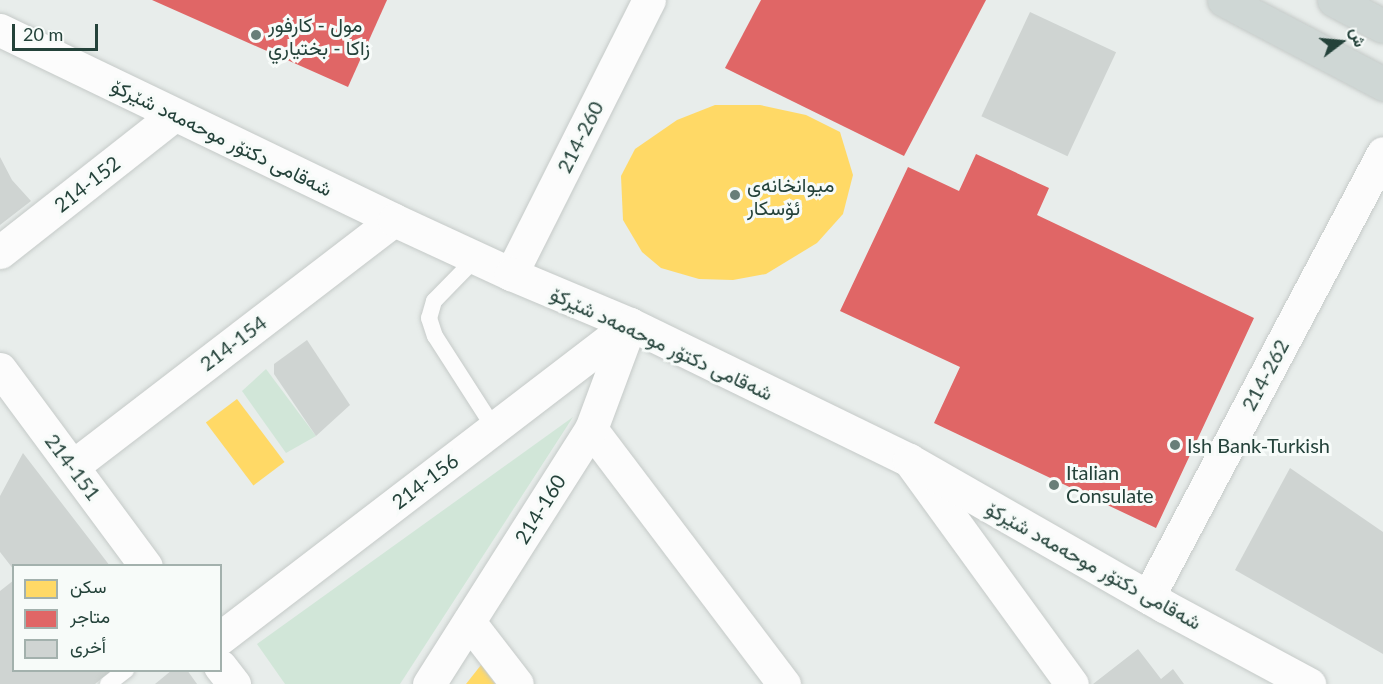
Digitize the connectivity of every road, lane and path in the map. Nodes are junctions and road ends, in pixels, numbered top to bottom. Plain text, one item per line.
1 (649, 0) edge
2 (1224, 0) edge
3 (1334, 0) edge
4 (1383, 27) edge
5 (0, 30) edge
6 (1383, 84) edge
7 (174, 115) junction
8 (1383, 153) edge
9 (394, 220) junction
10 (0, 252) edge
11 (476, 258) junction
12 (511, 274) junction
13 (630, 324) junction
14 (1, 375) edge
15 (494, 428) junction
16 (591, 429) junction
17 (909, 460) junction
18 (72, 466) junction
19 (145, 564) edge
20 (1148, 597) junction
21 (469, 622) junction
22 (222, 636) edge
23 (222, 669) edge
24 (123, 672) edge
25 (108, 684) edge
26 (234, 684) edge
27 (429, 684) edge
28 (517, 684) edge
29 (784, 684) edge
30 (1072, 684) edge
31 (1309, 684) edge

1 - 12 street, 214-260
2 - 6 main road
3 - 4 main road
5 - 7 street, شەقامی دکتۆر موحەمەد شێرکۆ
7 - 9 street, شەقامی دکتۆر موحەمەد شێرکۆ
7 - 10 street, 214-152
8 - 20 street, 214-262
9 - 11 street, شەقامی دکتۆر موحەمەد شێرکۆ
9 - 18 street, 214-154
11 - 12 street, شەقامی دکتۆر موحەمەد شێرکۆ
11 - 15 lane
12 - 13 street, شەقامی دکتۆر موحەمەد شێرکۆ
13 - 15 street, 214-156
13 - 16 street, 214-160
13 - 17 street, شەقامی دکتۆر موحەمەد شێرکۆ
14 - 18 street, 214-151
15 - 22 street, 214-156
16 - 21 street, 214-160
16 - 29 street
17 - 20 street, شەقامی دکتۆر موحەمەد شێرکۆ
17 - 30 street
18 - 19 street, 214-151
20 - 31 street, شەقامی دکتۆر موحەمەد شێرکۆ
21 - 27 street, 214-160
21 - 28 street
23 - 26 street
24 - 25 lane

